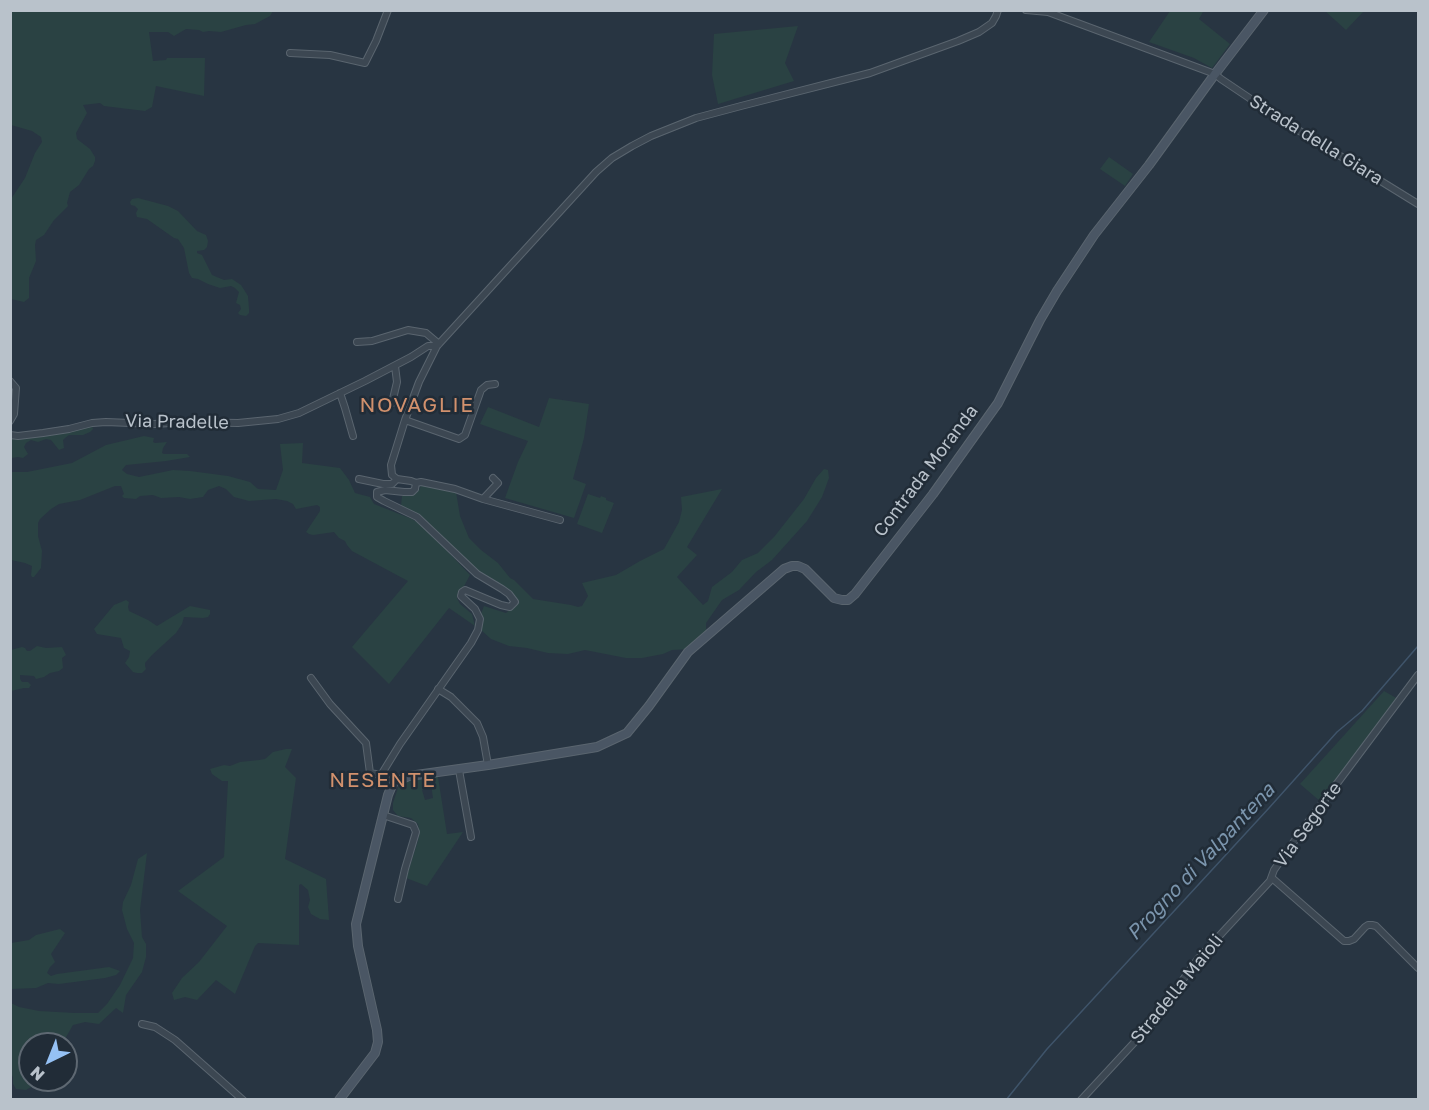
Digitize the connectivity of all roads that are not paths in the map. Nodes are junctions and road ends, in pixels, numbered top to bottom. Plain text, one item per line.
1 (388, 10) edge
2 (998, 10) edge
3 (1026, 10) edge
4 (1264, 10) edge
5 (290, 53) dead end
6 (1215, 74) junction
7 (1419, 204) edge
8 (357, 342) dead end
9 (438, 345) junction
10 (394, 366) junction
11 (10, 381) edge
12 (495, 384) dead end
13 (340, 393) junction
14 (392, 403) dead end
15 (405, 420) junction
16 (10, 422) edge
17 (10, 435) edge
18 (353, 436) dead end
19 (493, 478) dead end
20 (359, 479) dead end
21 (397, 479) junction
22 (416, 483) junction
23 (483, 499) junction
24 (560, 520) dead end
25 (1419, 675) edge
26 (311, 678) dead end
27 (438, 689) junction
28 (488, 765) junction
29 (459, 770) junction
30 (381, 775) junction
31 (393, 783) junction
32 (383, 815) junction
33 (471, 837) dead end
34 (1272, 878) junction
35 (398, 899) dead end
36 (1419, 968) edge
37 (142, 1024) dead end
38 (243, 1100) edge
39 (339, 1100) edge
40 (1081, 1100) edge

1 - 5 street
2 - 9 street
3 - 6 street, Strada della Giara
4 - 6 street, Contrada Moranda
6 - 7 street, Strada della Giara
6 - 28 street, Contrada Moranda
8 - 9 street
9 - 10 street, Via Pradelle
9 - 15 street
10 - 13 street, Via Pradelle
10 - 14 street
11 - 16 street
12 - 15 street
13 - 17 street, Via Pradelle
13 - 18 street
15 - 21 street
19 - 23 street
20 - 21 street
21 - 22 street
22 - 23 street
22 - 27 street
23 - 24 street
25 - 34 street, Via Segorte
26 - 30 street
27 - 28 street
27 - 30 street
28 - 29 street, Contrada Moranda
29 - 31 street, Contrada Moranda
29 - 33 street
30 - 31 street
31 - 32 street
32 - 35 street
32 - 39 street
34 - 36 street, Via Segorte
34 - 40 street, Stradella Maioli
37 - 38 street

